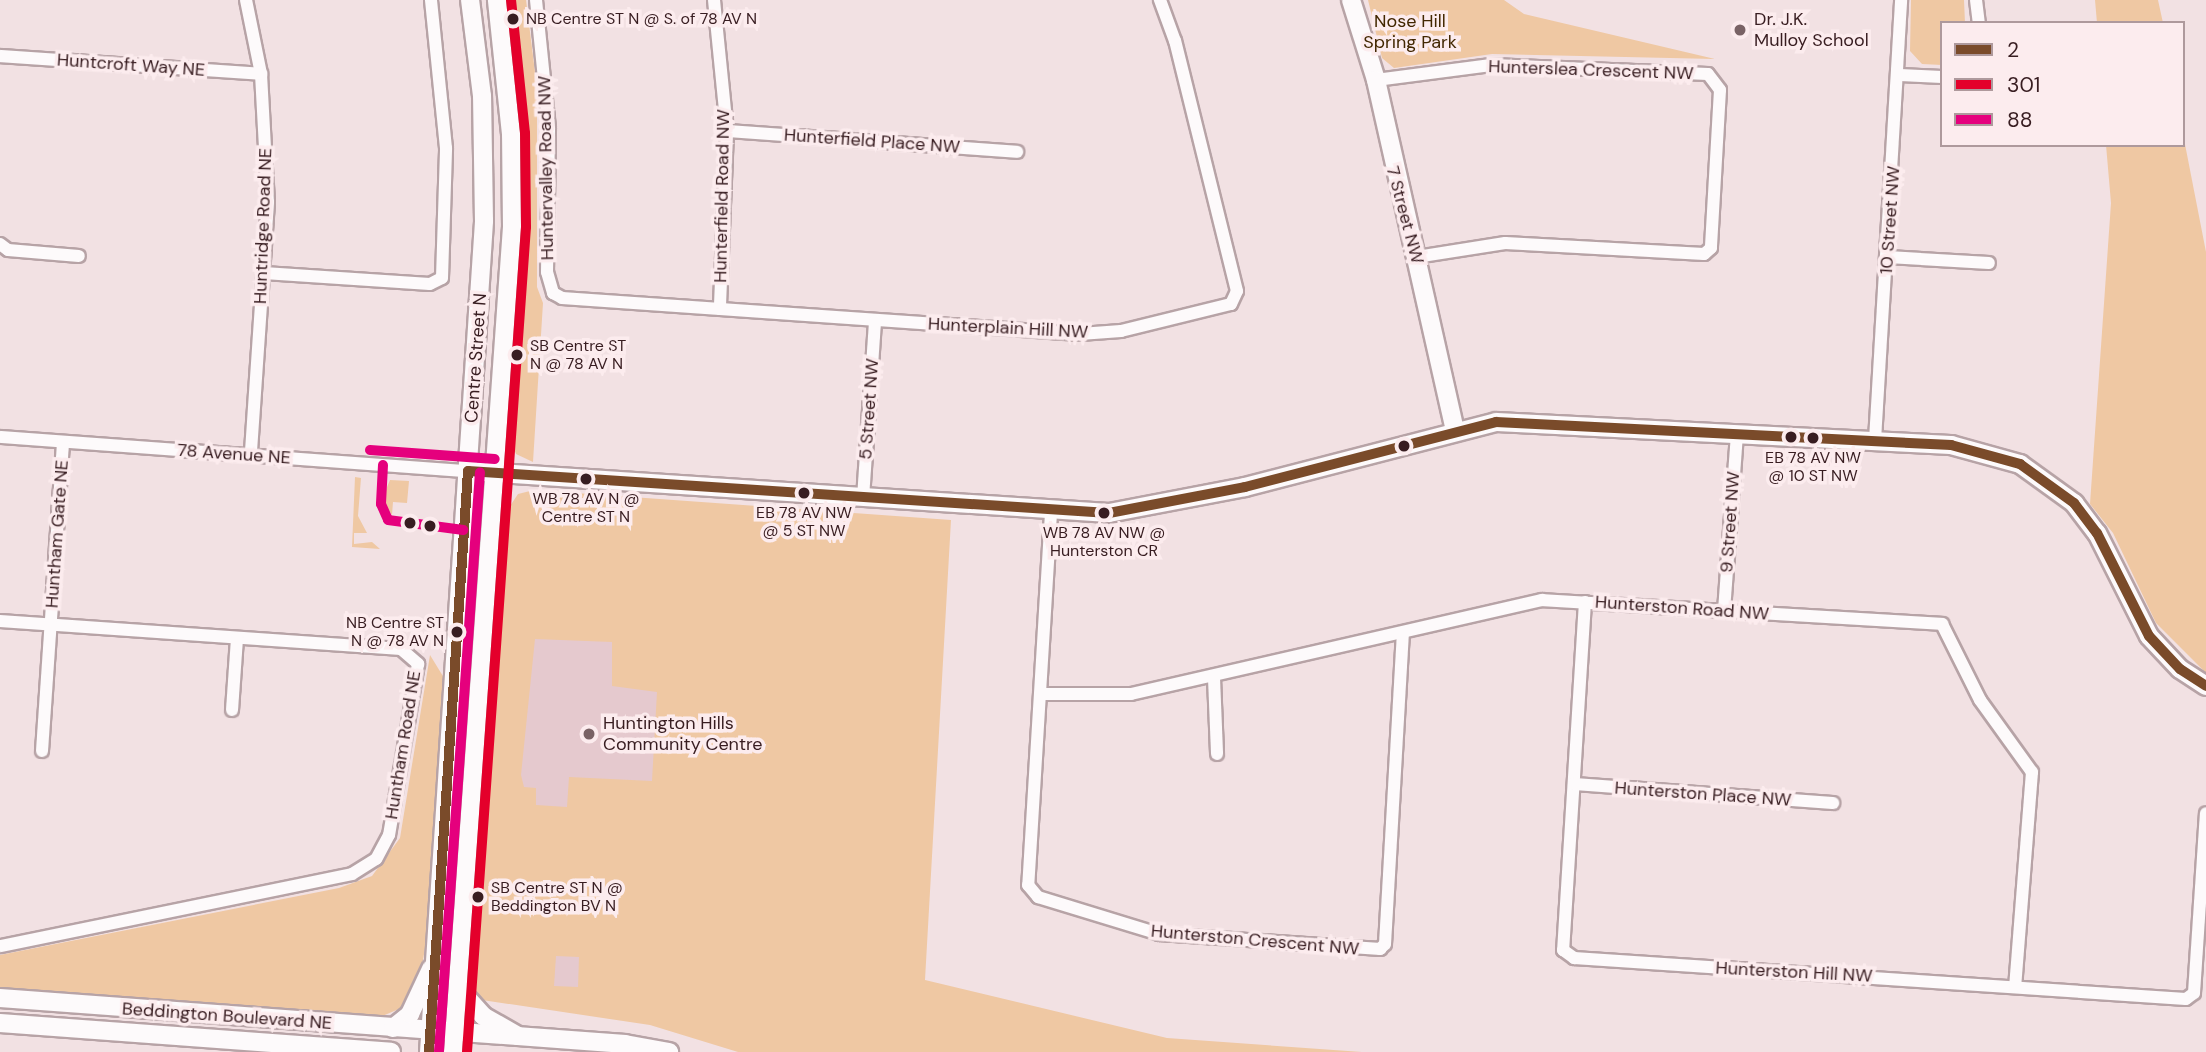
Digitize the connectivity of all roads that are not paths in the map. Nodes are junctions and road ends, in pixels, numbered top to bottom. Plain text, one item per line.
1 (246, 0) edge
2 (431, 0) edge
3 (470, 0) edge
4 (497, 0) edge
5 (536, 0) edge
6 (714, 0) edge
7 (1160, 0) edge
8 (1350, 0) edge
9 (1901, 0) edge
10 (1976, 0) edge
11 (1979, 21) edge
12 (0, 56) edge
13 (261, 74) junction
14 (1900, 75) junction
15 (1940, 77) edge
16 (1376, 80) junction
17 (727, 131) junction
18 (1017, 152) dead end
19 (0, 244) edge
20 (79, 256) dead end
21 (1417, 257) junction
22 (1888, 257) junction
23 (1989, 263) dead end
24 (264, 273) junction
25 (553, 293) joint
26 (720, 309) junction
27 (875, 321) junction
28 (1455, 431) junction
29 (1737, 432) junction
30 (0, 437) edge
31 (1875, 440) junction
32 (63, 443) junction
33 (251, 454) junction
34 (468, 471) junction
35 (494, 474) junction
36 (863, 498) junction
37 (1051, 513) junction
38 (1585, 602) junction
39 (1724, 611) junction
40 (0, 621) edge
41 (51, 626) junction
42 (1403, 634) junction
43 (237, 638) junction
44 (1214, 678) junction
45 (2206, 686) edge
46 (1043, 694) junction
47 (232, 710) dead end
48 (42, 751) dead end
49 (1217, 754) dead end
50 (1574, 784) junction
51 (1833, 803) dead end
52 (2206, 813) edge
53 (0, 946) edge
54 (437, 956) junction
55 (2015, 986) junction
56 (459, 989) junction
57 (0, 998) edge
58 (0, 1023) edge
59 (393, 1028) junction
60 (431, 1032) junction
61 (521, 1038) junction
62 (453, 1043) edge
63 (342, 1049) edge
64 (391, 1052) edge
65 (429, 1052) edge
66 (669, 1052) edge

1 - 13 street, Huntridge Road NE
2 - 24 street
3 - 34 main road, Centre Street N
4 - 35 main road, Centre Street N
5 - 25 street, Huntervalley Road NW
6 - 17 street, Hunterfield Road NW
7 - 27 street, Hunterplain Hill NW
8 - 16 main road, 7 Street NW
9 - 14 street, 10 Street NW
10 - 11 street
12 - 13 street, Huntcroft Way NE
13 - 24 street, Huntridge Road NE
14 - 15 street
14 - 22 street, 10 Street NW
16 - 21 main road, 7 Street NW
16 - 21 street, Hunterslea Crescent NW
17 - 18 street, Hunterfield Place NW
17 - 26 street, Hunterfield Road NW
19 - 20 street
21 - 28 main road, 7 Street NW
22 - 23 street
22 - 31 street, 10 Street NW
24 - 33 street, Huntridge Road NE
25 - 26 street, Hunterplain Hill NW
26 - 27 street, Hunterplain Hill NW
27 - 36 street, 5 Street NW
28 - 29 main road
28 - 37 main road
29 - 31 main road
29 - 39 street, 9 Street NW
30 - 32 street, 78 Avenue NE
31 - 45 main road
32 - 33 street, 78 Avenue NE
32 - 41 street, Huntham Gate NE
33 - 34 street, 78 Avenue NE
34 - 35 main road
34 - 54 main road, Centre Street N
35 - 36 main road
35 - 56 main road, Centre Street N
36 - 37 main road
37 - 46 street, Hunterston Crescent NW
38 - 39 street, Hunterston Road NW
38 - 42 street, Hunterston Road NW
38 - 50 street, Hunterston Hill NW
39 - 55 street, Hunterston Road NW
40 - 41 street, Huntham Road NE
41 - 43 street, Huntham Road NE
41 - 48 street, Huntham Gate NE
42 - 44 street, Hunterston Road NW
42 - 46 street, Hunterston Crescent NW
43 - 47 street
43 - 53 street, Huntham Road NE
44 - 46 street, Hunterston Road NW
44 - 49 street
50 - 51 street, Hunterston Place NW
50 - 55 street, Hunterston Hill NW
52 - 55 street, Hunterston Hill NW
54 - 59 main road
54 - 60 main road, Centre Street N
56 - 61 main road
56 - 62 main road, Centre Street N
57 - 59 main road, Beddington Boulevard NE
58 - 63 main road, Beddington Boulevard NE
59 - 60 main road, Beddington Boulevard NE
60 - 62 main road, Beddington Boulevard NE
60 - 65 main road, Centre Street N
61 - 62 main road, Beddington Boulevard NE
61 - 66 main road, Beddington Boulevard NE
63 - 64 main road, Beddington Boulevard NE

